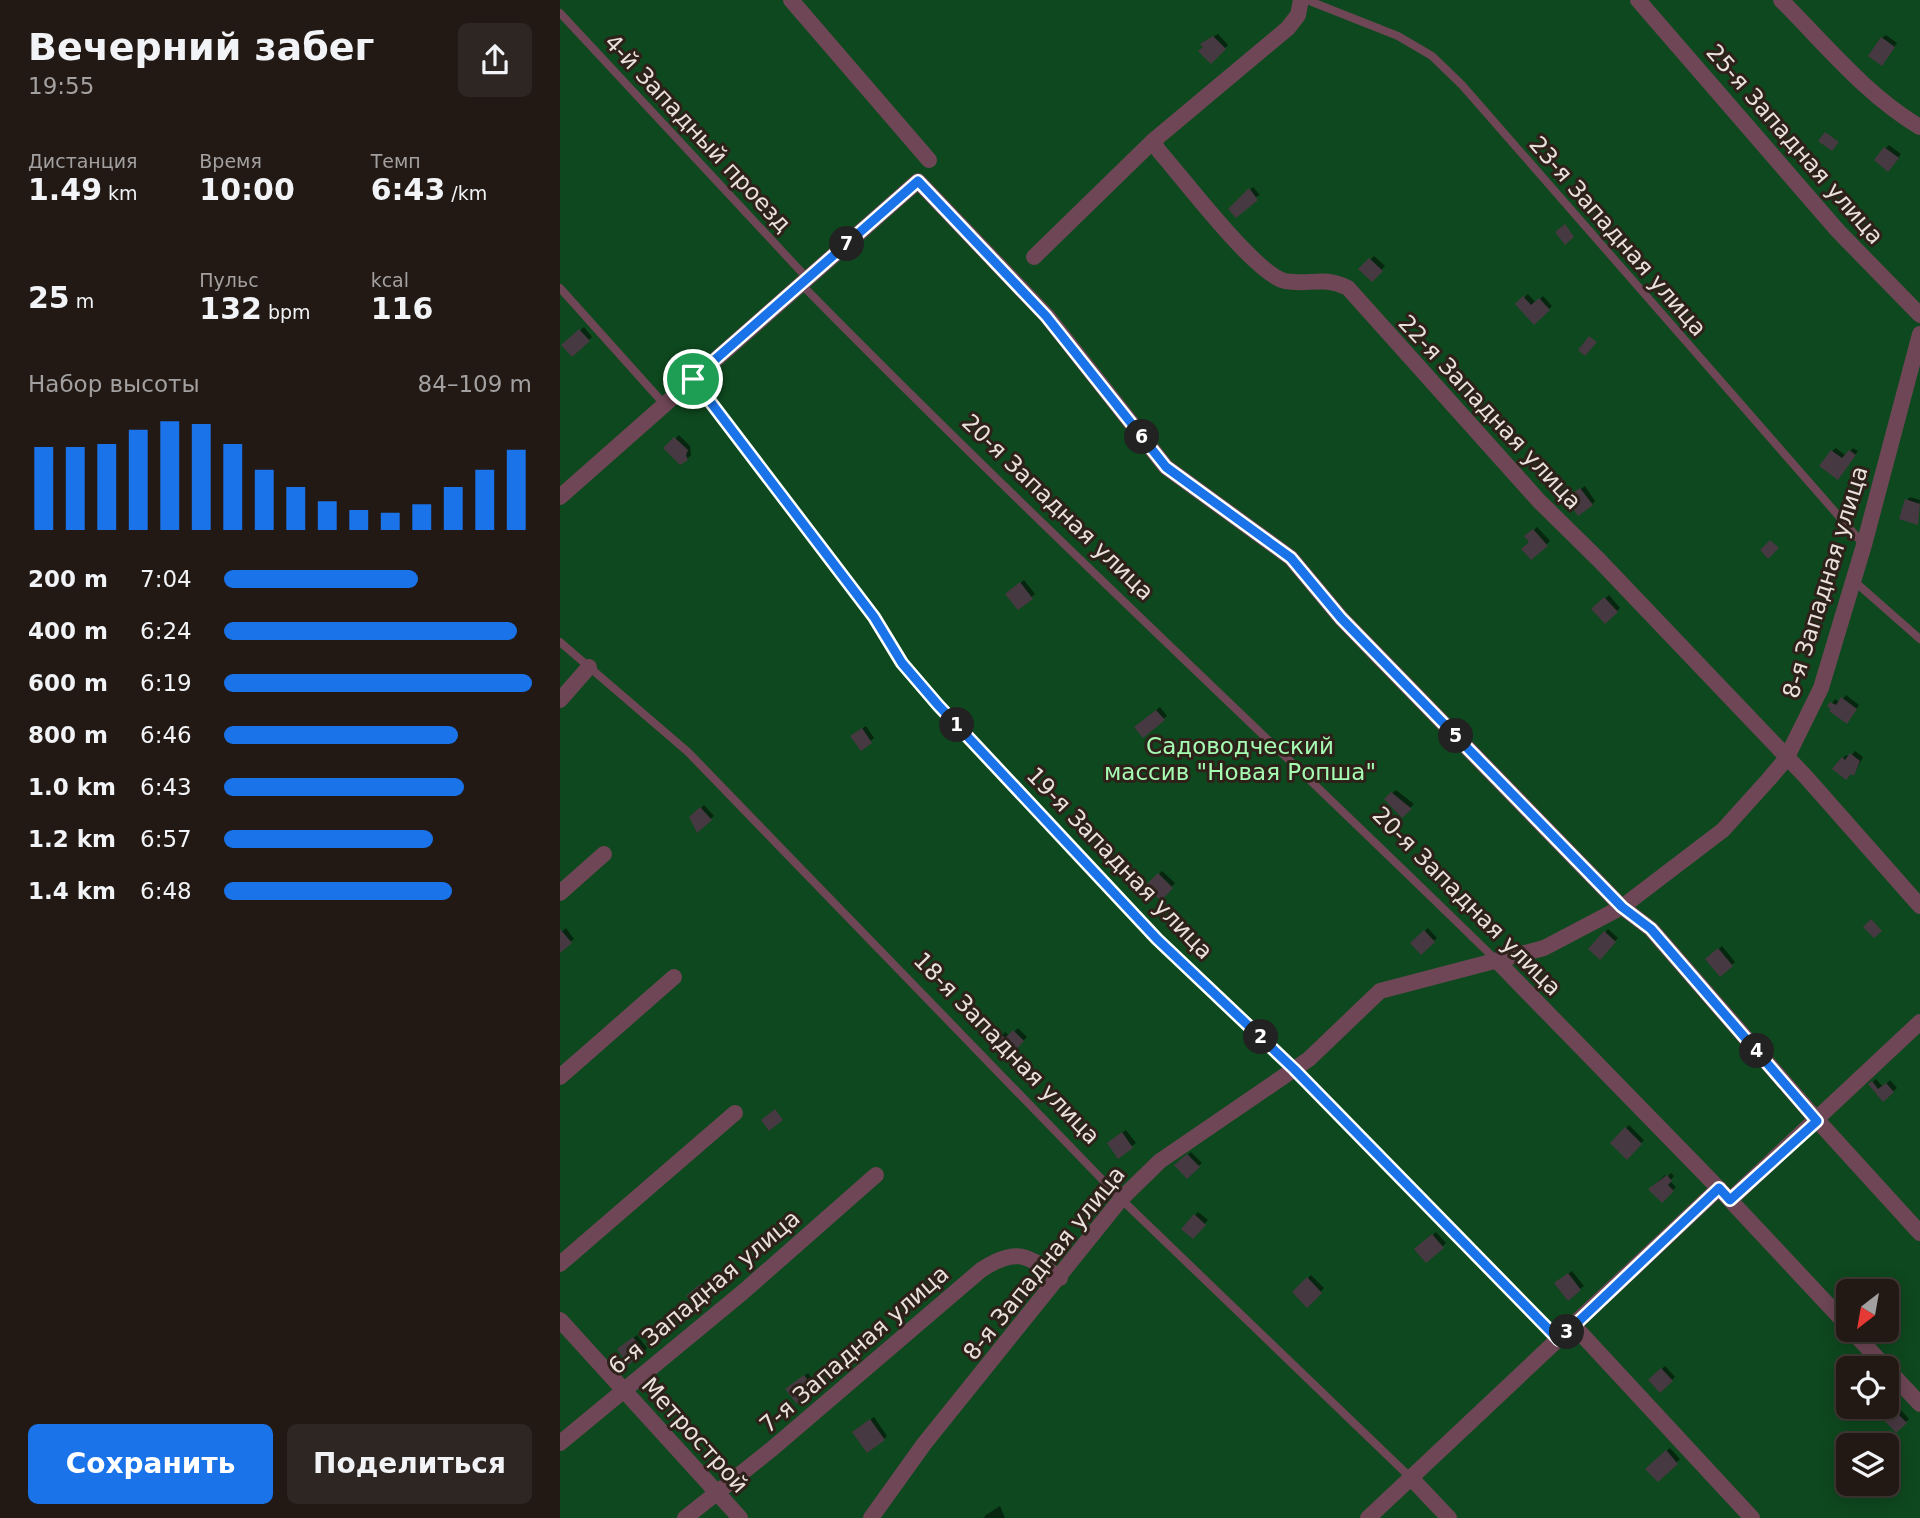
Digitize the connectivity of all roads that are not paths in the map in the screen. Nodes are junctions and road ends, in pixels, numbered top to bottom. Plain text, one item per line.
1 (791, 0) edge
2 (1301, 0) edge
3 (1307, 0) edge
4 (1638, 0) edge
5 (1782, 0) edge
6 (560, 13) edge
7 (1920, 127) edge
8 (1153, 141) junction
9 (929, 160) dead end
10 (1034, 257) dead end
11 (804, 281) junction
12 (560, 288) edge
13 (1920, 315) edge
14 (1920, 334) edge
15 (693, 379) junction
16 (665, 405) junction
17 (560, 497) edge
18 (1864, 545) junction
19 (1853, 581) junction
20 (1920, 639) edge
21 (560, 642) edge
22 (589, 667) junction
23 (560, 699) edge
24 (1786, 759) junction
25 (604, 854) dead end
26 (560, 893) edge
27 (1920, 906) edge
28 (1622, 907) junction
29 (1497, 961) junction
30 (674, 977) dead end
31 (1920, 1022) edge
32 (1294, 1069) junction
33 (560, 1077) edge
34 (735, 1113) dead end
35 (1817, 1121) junction
36 (876, 1175) dead end
37 (1725, 1194) junction
38 (1121, 1199) junction
39 (1920, 1233) edge
40 (560, 1264) edge
41 (1060, 1278) junction
42 (1836, 1313) edge
43 (560, 1320) edge
44 (1574, 1326) junction
45 (1559, 1340) junction
46 (1863, 1342) edge
47 (623, 1390) junction
48 (1920, 1404) edge
49 (560, 1443) edge
50 (1412, 1478) junction
51 (716, 1492) junction
52 (685, 1518) edge
53 (740, 1518) edge
54 (871, 1518) edge
55 (1368, 1518) edge
56 (1449, 1518) edge
57 (1752, 1518) edge

1 - 9 street
2 - 8 street
3 - 18 lane, 23-я Западная улица
4 - 13 street, 25-я Западная улица
5 - 7 street
6 - 11 lane, 4-й Западный проезд
8 - 10 street
8 - 24 street, 22-я Западная улица
11 - 15 street
11 - 28 street
11 - 29 lane, 20-я Западная улица
12 - 16 lane
14 - 18 street, 8-я Западная улица
15 - 16 street
15 - 32 lane, 19-я Западная улица
16 - 17 street
18 - 19 street, 8-я Западная улица
19 - 20 lane
19 - 24 street, 8-я Западная улица
21 - 22 lane, 18-я Западная улица
22 - 23 street
22 - 38 lane, 18-я Западная улица
24 - 27 street, 22-я Западная улица
24 - 28 street, 8-я Западная улица
25 - 26 street
28 - 29 street, 8-я Западная улица
28 - 35 street
29 - 32 street, 8-я Западная улица
29 - 37 street, 20-я Западная улица
30 - 33 street
31 - 35 street
32 - 38 street, 8-я Западная улица
32 - 45 lane, 19-я Западная улица
34 - 40 street
35 - 37 street
35 - 39 street
36 - 47 street, 6-я Западная улица
37 - 42 street, 20-я Западная улица
37 - 44 street
38 - 41 street, 8-я Западная улица
38 - 50 lane, 18-я Западная улица
41 - 51 street, 7-я Западная улица
41 - 54 street, 8-я Западная улица
43 - 47 street, Метрострой
44 - 45 street
44 - 57 street
45 - 50 street
46 - 48 street, 20-я Западная улица
47 - 49 street, 6-я Западная улица
47 - 51 street, Метрострой
50 - 55 street
50 - 56 street, 18-я Западная улица
51 - 52 street, 7-я Западная улица
51 - 53 street, Метрострой

